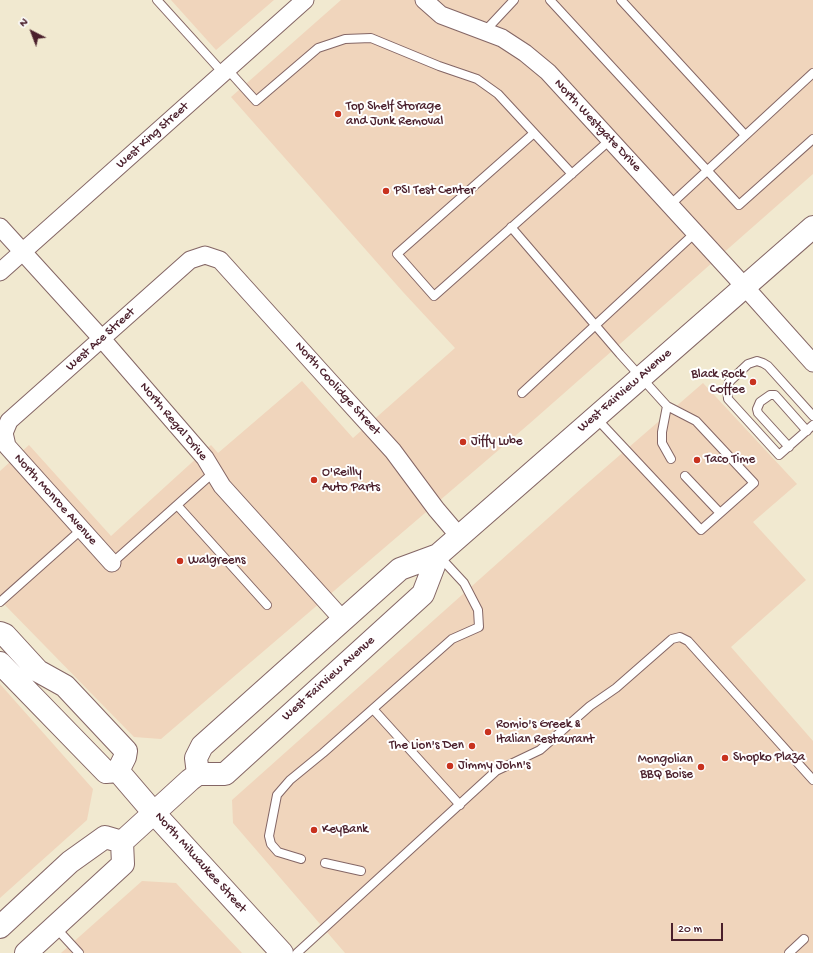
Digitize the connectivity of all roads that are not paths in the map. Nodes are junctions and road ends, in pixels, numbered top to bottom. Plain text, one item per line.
1 (157, 0) edge
2 (305, 0) edge
3 (424, 0) edge
4 (514, 0) edge
5 (550, 0) edge
6 (621, 0) edge
7 (485, 31) junction
8 (226, 72) junction
9 (813, 73) edge
10 (534, 133) junction
11 (745, 135) junction
12 (813, 139) edge
13 (610, 140) junction
14 (707, 170) junction
15 (572, 174) junction
16 (670, 205) junction
17 (0, 227) edge
18 (512, 227) junction
19 (813, 227) edge
20 (695, 233) junction
21 (23, 252) junction
22 (205, 255) joint
23 (0, 272) edge
24 (745, 287) junction
25 (595, 325) junction
26 (102, 339) junction
27 (813, 363) edge
28 (641, 377) junction
29 (522, 393) dead end
30 (667, 406) junction
31 (813, 416) edge
32 (595, 417) junction
33 (810, 428) edge
34 (4, 433) joint
35 (789, 446) junction
36 (671, 459) dead end
37 (214, 472) junction
38 (685, 476) dead end
39 (177, 505) junction
40 (720, 513) junction
41 (82, 530) junction
42 (459, 536) junction
43 (438, 554) junction
44 (112, 563) joint
45 (0, 602) edge
46 (267, 605) dead end
47 (343, 620) junction
48 (0, 633) edge
49 (0, 663) edge
50 (373, 709) junction
51 (118, 771) junction
52 (198, 774) junction
53 (813, 780) edge
54 (460, 804) junction
55 (154, 813) junction
56 (122, 842) junction
57 (301, 859) dead end
58 (325, 863) dead end
59 (361, 871) dead end
60 (0, 927) edge
61 (55, 927) junction
62 (804, 940) dead end
63 (26, 953) edge
64 (79, 953) edge
65 (282, 953) edge
66 (297, 953) edge
67 (789, 953) edge

1 - 8 lane
2 - 8 street, West King Street
3 - 7 street, North Westgate Drive
4 - 7 lane
5 - 14 lane
6 - 11 lane
7 - 13 street, North Westgate Drive
8 - 10 lane
8 - 21 street, West King Street
9 - 11 lane
10 - 15 lane
10 - 18 lane
11 - 14 lane
12 - 14 lane
13 - 15 lane
13 - 16 street, North Westgate Drive
14 - 16 lane
15 - 18 lane
16 - 20 street, North Westgate Drive
17 - 21 street, North Regal Drive
18 - 25 lane
19 - 24 main road, West Fairview Avenue
20 - 24 street, North Westgate Drive
20 - 25 lane
21 - 23 street, West King Street
21 - 26 street, North Regal Drive
22 - 26 street, West Ace Street
22 - 42 street, North Coolidge Street
24 - 27 street, North Westgate Drive
24 - 28 main road, West Fairview Avenue
25 - 28 lane
25 - 29 lane
26 - 34 street, West Ace Street
26 - 37 street, North Regal Drive
28 - 30 lane
28 - 32 main road, West Fairview Avenue
30 - 36 lane
30 - 40 lane
31 - 35 lane
32 - 40 lane
32 - 42 main road, West Fairview Avenue
33 - 35 lane
33 - 35 lane
34 - 41 street, North Monroe Avenue
37 - 39 lane
37 - 47 street, North Regal Drive
38 - 40 lane
39 - 44 lane
39 - 46 lane
41 - 44 street, North Monroe Avenue
41 - 45 lane
42 - 43 main road, West Fairview Avenue
43 - 47 main road, West Fairview Avenue
43 - 50 lane
43 - 52 main road, West Fairview Avenue
47 - 52 main road, West Fairview Avenue
48 - 51 main road
49 - 51 main road
50 - 54 lane
50 - 57 lane
51 - 55 main road, North Milwaukee Street
52 - 55 main road
53 - 54 lane
54 - 66 lane
55 - 56 main road
55 - 65 main road, North Milwaukee Street
56 - 60 main road
56 - 61 main road
58 - 59 lane
61 - 63 main road
61 - 64 lane
62 - 67 lane

